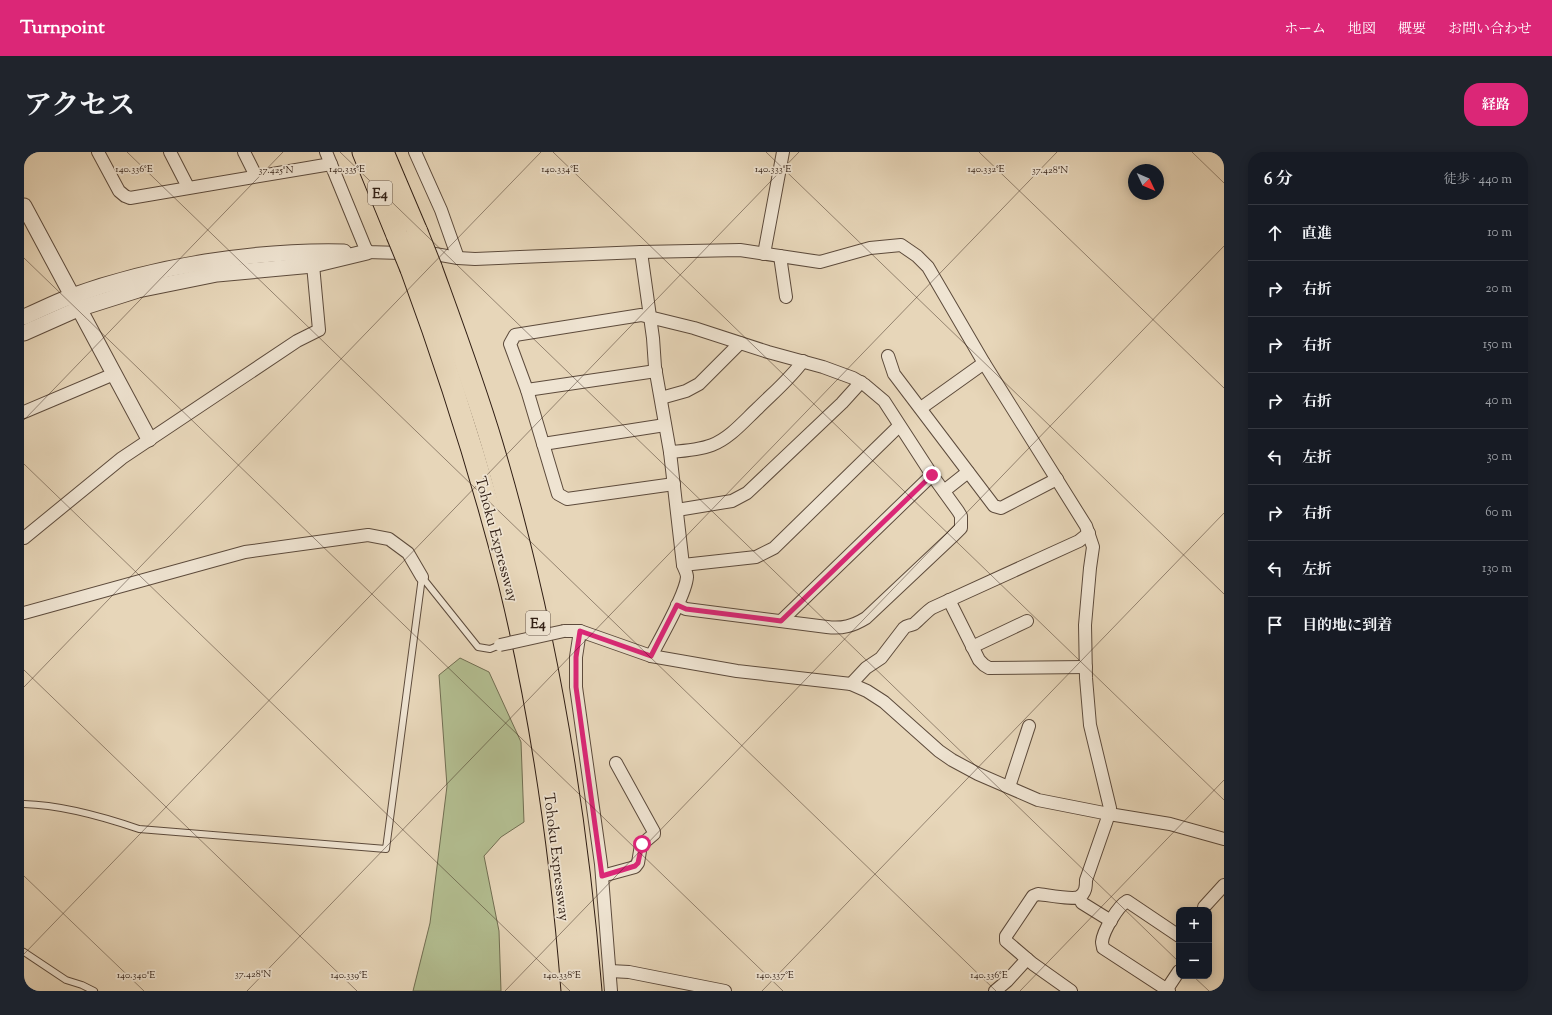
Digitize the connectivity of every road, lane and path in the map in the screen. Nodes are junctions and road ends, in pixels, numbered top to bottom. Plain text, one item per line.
1 (98, 152) edge
2 (170, 152) edge
3 (244, 152) edge
4 (326, 152) edge
5 (363, 152) edge
6 (383, 152) edge
7 (415, 152) edge
8 (783, 152) edge
9 (331, 164) junction
10 (256, 176) junction
11 (188, 187) junction
12 (24, 206) edge
13 (407, 234) junction
14 (367, 252) junction
15 (641, 252) junction
16 (764, 254) junction
17 (780, 256) junction
18 (458, 258) junction
19 (312, 265) junction
20 (421, 268) junction
21 (786, 297) dead end
22 (75, 303) junction
23 (24, 317) edge
24 (649, 317) junction
25 (24, 332) edge
26 (740, 343) junction
27 (888, 356) dead end
28 (803, 361) junction
29 (984, 363) junction
30 (656, 371) junction
31 (114, 374) junction
32 (861, 382) junction
33 (527, 390) junction
34 (661, 398) junction
35 (921, 408) junction
36 (24, 412) edge
37 (665, 425) junction
38 (900, 426) junction
39 (148, 439) junction
40 (543, 444) junction
41 (670, 452) junction
42 (968, 472) junction
43 (932, 475) junction
44 (1057, 479) junction
45 (674, 484) junction
46 (944, 492) junction
47 (677, 510) junction
48 (1089, 534) junction
49 (24, 538) edge
50 (683, 565) junction
51 (422, 577) junction
52 (949, 600) junction
53 (677, 605) junction
54 (24, 613) edge
55 (781, 621) junction
56 (1027, 621) dead end
57 (580, 631) junction
58 (500, 645) joint
59 (972, 647) junction
60 (651, 656) junction
61 (1086, 667) junction
62 (851, 684) junction
63 (1029, 726) dead end
64 (616, 763) dead end
65 (1009, 787) junction
66 (24, 804) edge
67 (1109, 814) junction
68 (1224, 839) edge
69 (602, 876) junction
70 (1224, 884) edge
71 (1079, 897) junction
72 (1204, 907) dead end
73 (1111, 921) junction
74 (1176, 934) edge
75 (24, 952) edge
76 (1027, 959) junction
77 (610, 971) junction
78 (1176, 976) edge
79 (1168, 990) edge
80 (94, 991) edge
81 (572, 991) edge
82 (591, 991) edge
83 (611, 991) edge
84 (725, 991) edge
85 (995, 991) edge
86 (1071, 991) edge

1 - 11 street
2 - 11 street
3 - 10 street
4 - 9 street
5 - 13 highway, Tohoku Expressway / E4
6 - 13 highway, Tohoku Expressway / E4
7 - 18 street
8 - 16 street
9 - 10 street
9 - 14 street
10 - 11 street
12 - 22 street
13 - 20 highway, Tohoku Expressway / E4, bridge
14 - 18 street
14 - 19 street
14 - 22 street
15 - 16 street
15 - 18 street
15 - 24 street
16 - 17 street
17 - 21 street
17 - 29 street
19 - 22 street
19 - 39 street
20 - 81 highway, Tohoku Expressway / E4
20 - 82 highway, Tohoku Expressway / E4
22 - 23 street
22 - 25 street
22 - 31 street
24 - 26 street
24 - 30 street
24 - 33 street
26 - 28 street
26 - 34 street
27 - 35 street
28 - 32 street
28 - 41 street
29 - 35 street
29 - 44 street
30 - 33 street
30 - 34 street
31 - 36 street
31 - 39 street
32 - 38 street
32 - 47 street
33 - 40 street
34 - 37 street
35 - 42 street
37 - 40 street
37 - 41 street
38 - 43 street
38 - 50 street
39 - 49 street
40 - 45 street
41 - 45 street
42 - 44 street
42 - 46 street
43 - 46 street
43 - 55 street
44 - 48 street
45 - 47 street
46 - 55 street
47 - 50 street
48 - 52 street
48 - 61 street
50 - 53 street
51 - 54 street
51 - 58 lane
51 - 66 lane
52 - 59 street
52 - 62 street
53 - 55 street
53 - 60 street
56 - 59 street
57 - 58 street, bridge
57 - 60 street
57 - 69 street
59 - 61 street
60 - 62 street
61 - 67 street
62 - 65 street
63 - 65 street
64 - 69 street
65 - 67 street
67 - 68 street
67 - 71 street
69 - 77 street
70 - 72 street
71 - 73 street
71 - 76 street
73 - 74 street
73 - 79 street
75 - 80 lane
76 - 85 street
76 - 86 street
77 - 83 street
77 - 84 street
78 - 79 street

